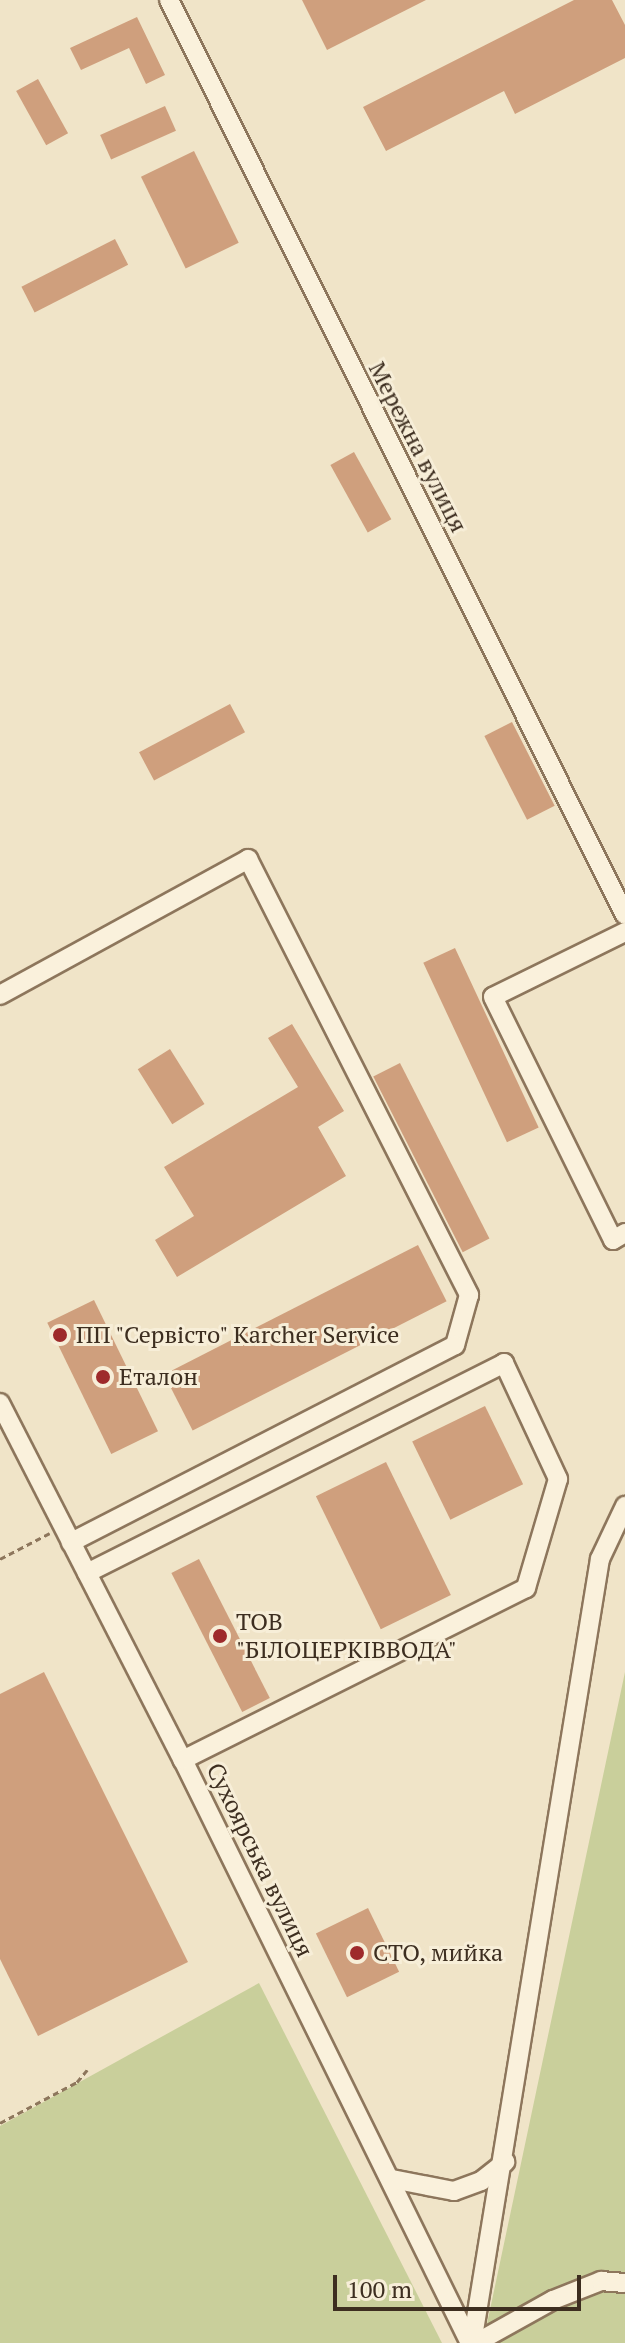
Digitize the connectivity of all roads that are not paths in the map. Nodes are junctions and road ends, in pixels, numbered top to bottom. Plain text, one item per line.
1 (169, 0) edge
2 (625, 915) edge
3 (625, 932) edge
4 (0, 995) edge
5 (625, 1233) edge
6 (0, 1403) edge
7 (625, 1506) edge
8 (619, 1526) edge
9 (67, 1534) junction
10 (87, 1573) junction
11 (183, 1760) junction
12 (505, 2162) junction
13 (392, 2179) junction
14 (625, 2283) edge
15 (472, 2343) edge

1 - 2 street, Мережна вулиця
3 - 5 street
4 - 9 street
6 - 9 street, Сухоярська вулиця
7 - 8 street
8 - 12 street
9 - 10 street, Сухоярська вулиця
10 - 11 street, Сухоярська вулиця
10 - 11 street
11 - 13 street, Сухоярська вулиця
12 - 13 street
12 - 15 street
13 - 15 street, Сухоярська вулиця
14 - 15 street

